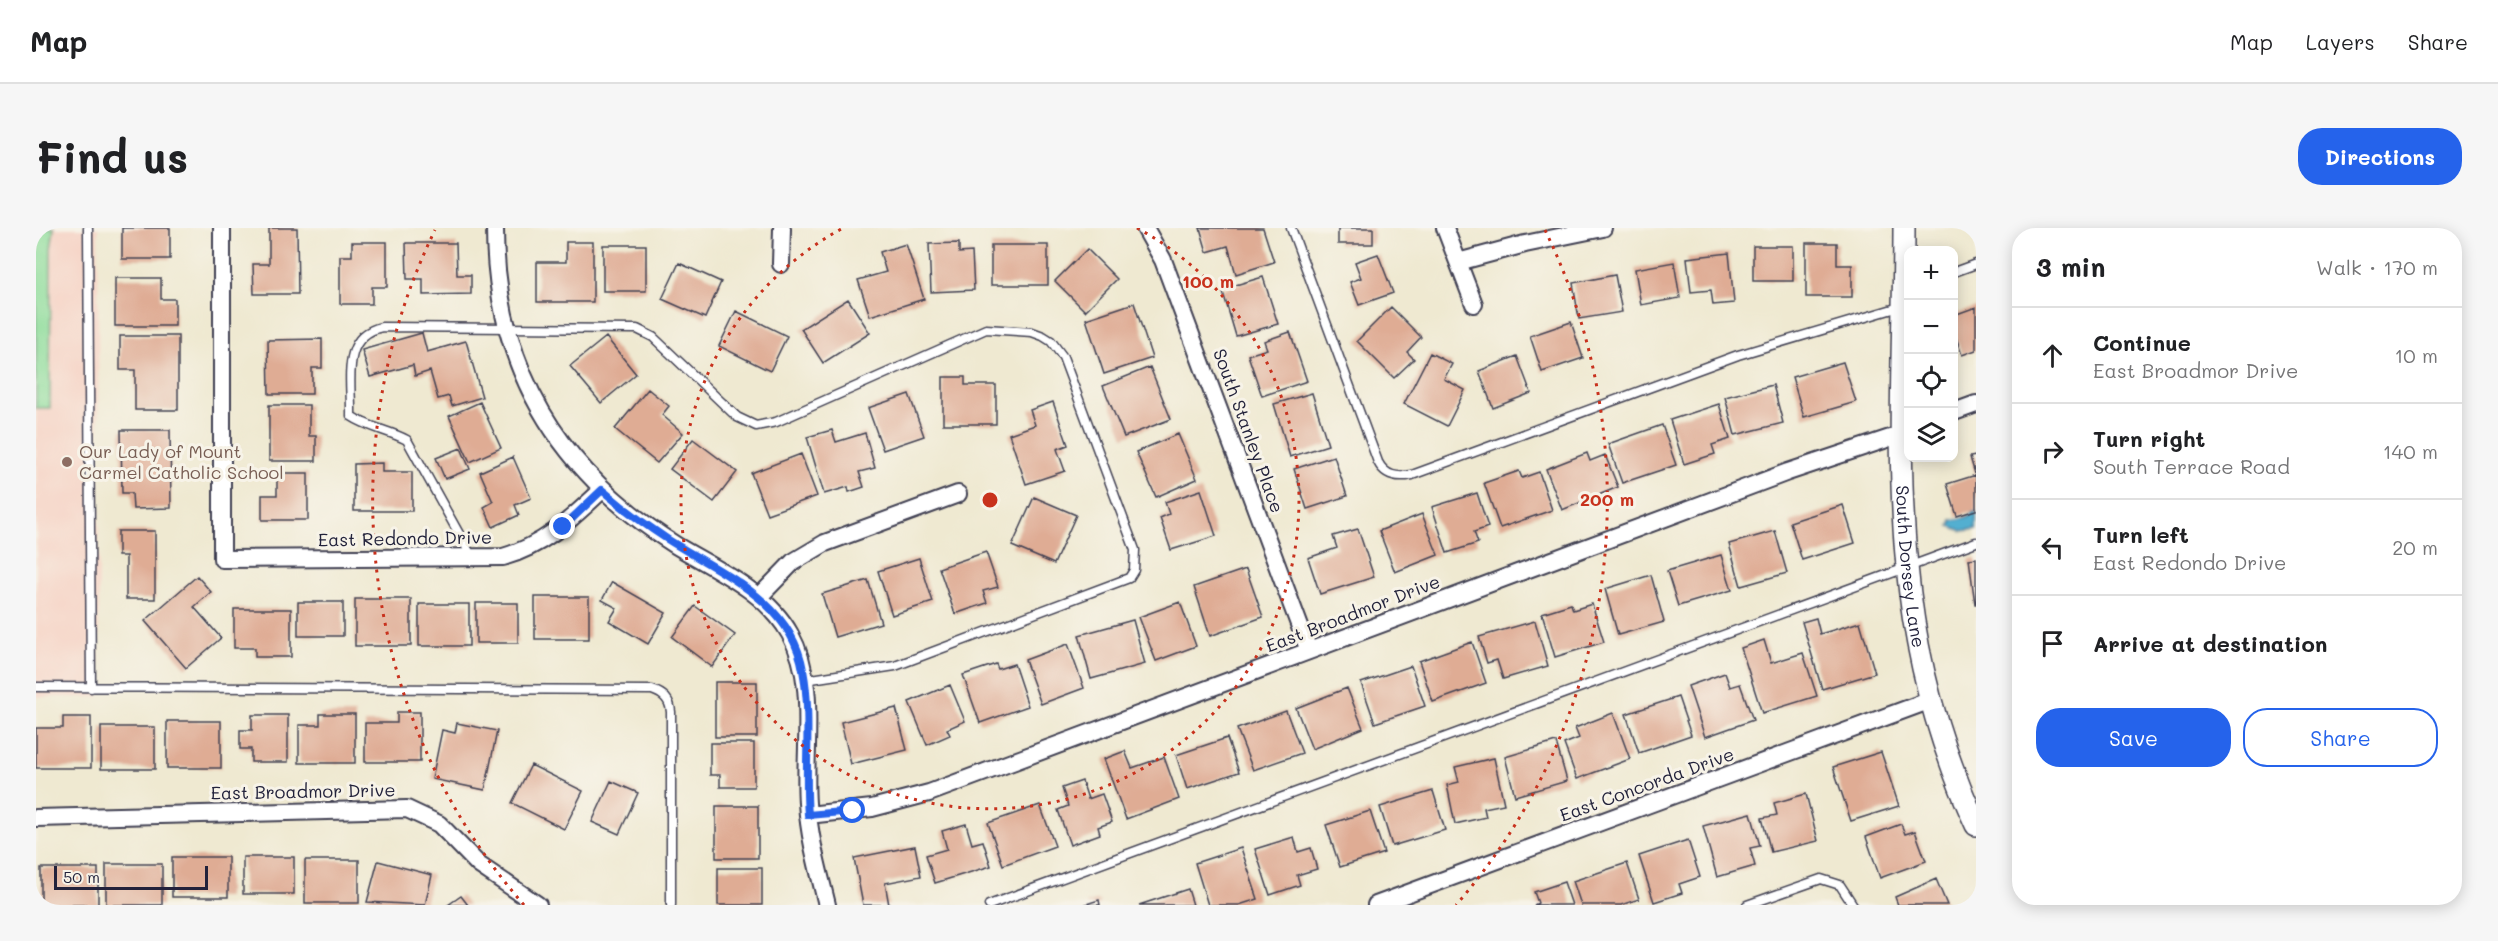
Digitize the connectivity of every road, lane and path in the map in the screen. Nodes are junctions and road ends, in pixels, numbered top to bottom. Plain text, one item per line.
1 (88, 228) edge
2 (222, 228) edge
3 (495, 228) edge
4 (782, 228) edge
5 (1145, 228) edge
6 (1291, 228) edge
7 (1445, 228) edge
8 (1603, 228) edge
9 (1904, 228) edge
10 (1904, 246) edge
11 (1458, 262) junction
12 (781, 264) dead end
13 (1976, 264) edge
14 (1958, 270) edge
15 (1904, 293) edge
16 (1905, 300) edge
17 (1474, 304) dead end
18 (507, 327) junction
19 (1976, 404) edge
20 (1906, 408) edge
21 (1958, 410) edge
22 (1904, 434) edge
23 (1906, 462) edge
24 (602, 490) junction
25 (958, 494) dead end
26 (1976, 542) edge
27 (474, 559) junction
28 (1907, 568) junction
29 (759, 597) junction
30 (1309, 651) junction
31 (805, 680) junction
32 (36, 687) edge
33 (91, 688) junction
34 (1931, 700) junction
35 (808, 815) junction
36 (36, 819) edge
37 (1976, 825) edge
38 (538, 905) edge
39 (671, 905) edge
40 (827, 905) edge
41 (989, 905) edge
42 (1376, 905) edge
43 (1747, 905) edge
44 (1853, 905) edge

1 - 33 lane
2 - 27 street, East Redondo Drive
3 - 18 street
4 - 12 street
5 - 30 street, South Stanley Place
6 - 15 lane
7 - 11 street
8 - 11 street
9 - 10 street, South Dorsey Lane
11 - 17 street
13 - 14 lane
16 - 20 street, South Dorsey Lane
18 - 24 street
18 - 27 lane
18 - 31 lane
19 - 21 street
22 - 30 street, East Broadmor Drive
23 - 28 street, South Dorsey Lane
24 - 27 street, East Redondo Drive
24 - 29 street
25 - 29 street
26 - 28 lane
28 - 34 street, South Dorsey Lane
28 - 41 lane
29 - 31 street
30 - 35 street, East Broadmor Drive
31 - 35 street
32 - 33 lane
33 - 39 lane
34 - 37 street, South Dorsey Lane
34 - 42 street, East Concorda Drive
35 - 40 street
36 - 38 street, East Broadmor Drive
43 - 44 lane

